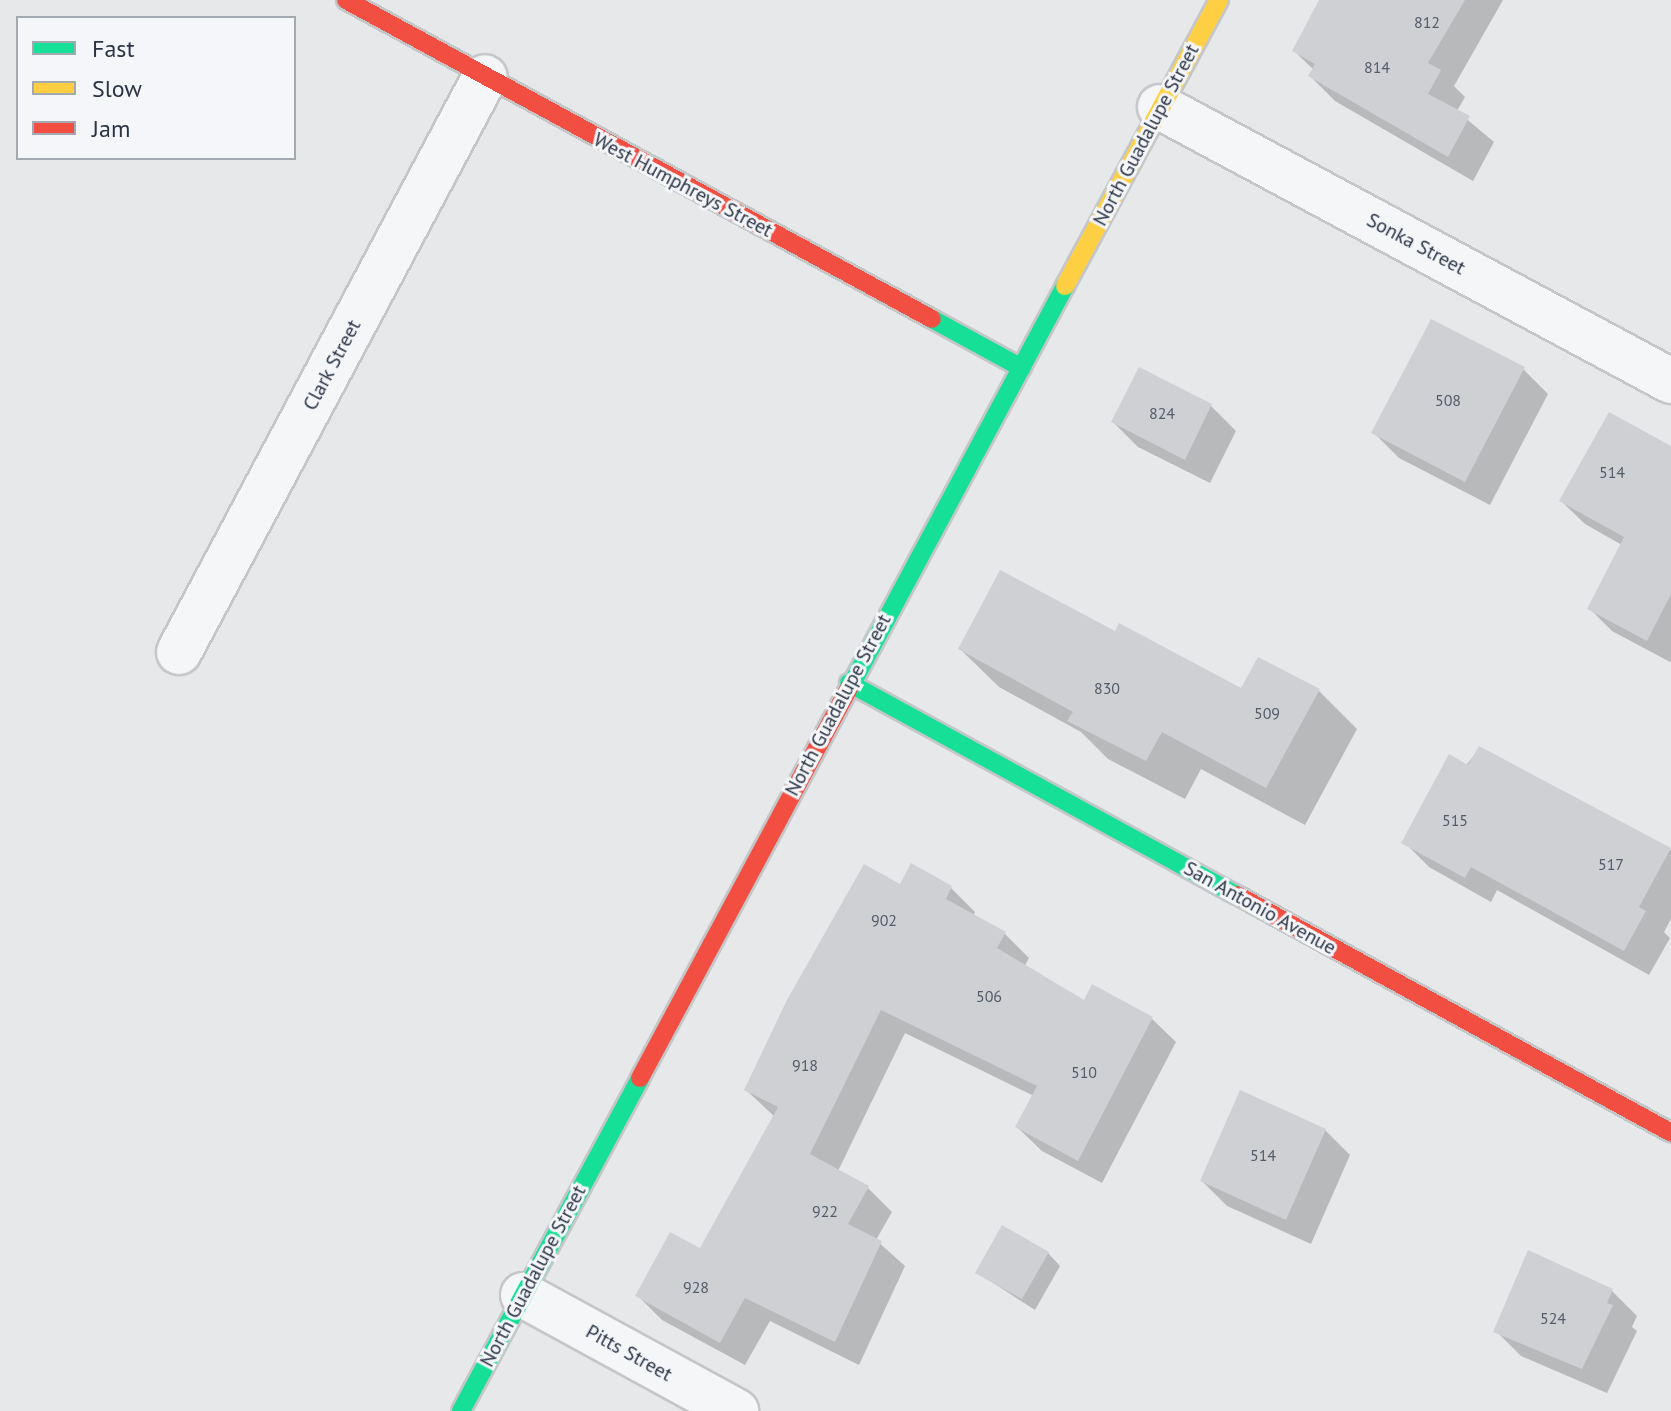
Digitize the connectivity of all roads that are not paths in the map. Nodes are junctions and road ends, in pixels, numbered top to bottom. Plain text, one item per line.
1 (346, 0) edge
2 (1219, 0) edge
3 (485, 77) junction
4 (1160, 107) junction
5 (1022, 368) junction
6 (1671, 381) edge
7 (179, 652) dead end
8 (849, 683) junction
9 (1667, 1121) edge
10 (523, 1295) junction
11 (461, 1411) edge
12 (736, 1411) edge

1 - 3 street, West Humphreys Street
2 - 4 street, North Guadalupe Street
3 - 5 street, West Humphreys Street
3 - 7 street, Clark Street
4 - 5 street, North Guadalupe Street
4 - 6 street, Sonka Street
5 - 8 street, North Guadalupe Street
8 - 9 street, San Antonio Avenue
8 - 10 street, North Guadalupe Street
10 - 11 street, North Guadalupe Street
10 - 12 street, Pitts Street

